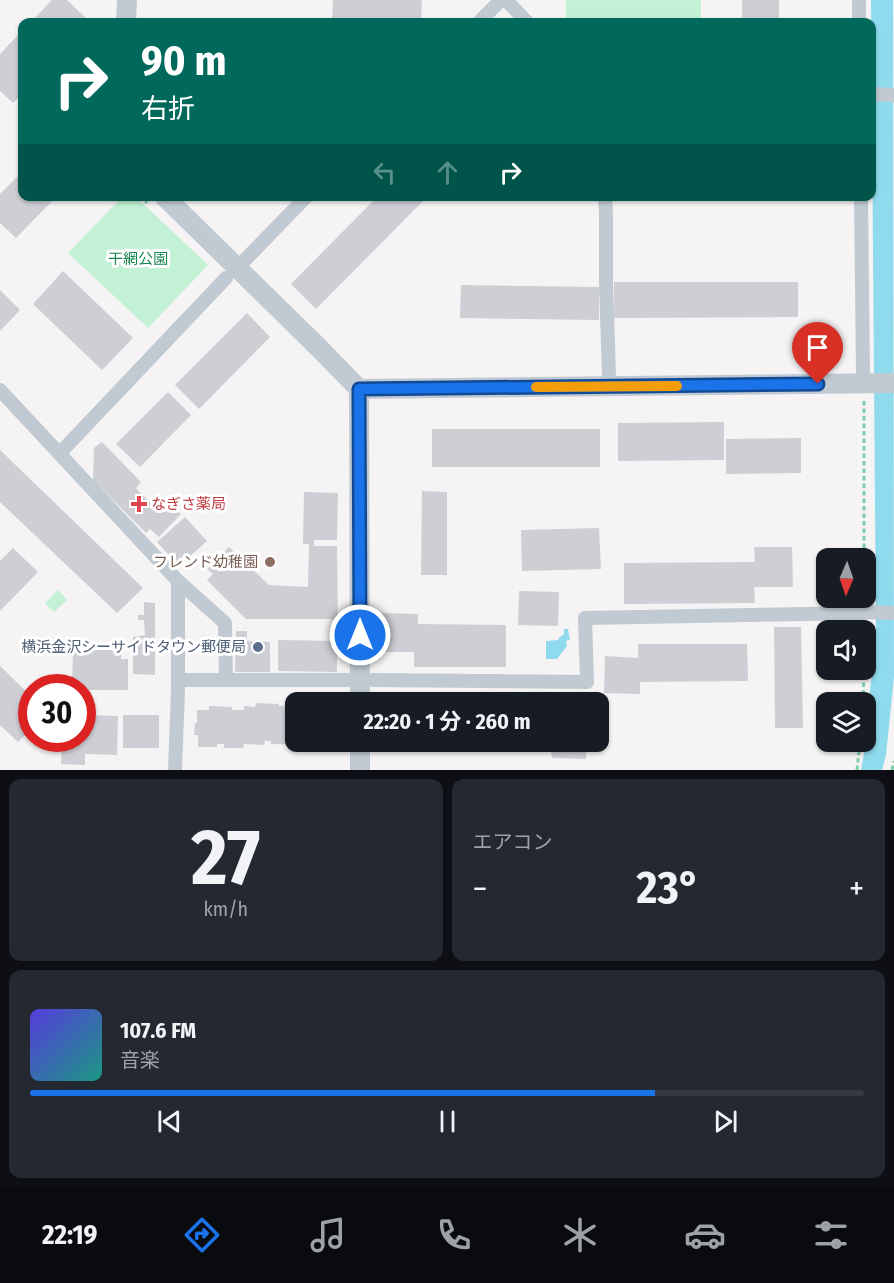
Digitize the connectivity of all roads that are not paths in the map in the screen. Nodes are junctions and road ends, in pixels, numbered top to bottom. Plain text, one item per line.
1 (127, 0) edge
2 (501, 0) edge
3 (506, 0) edge
4 (859, 0) edge
5 (126, 18) edge
6 (483, 18) edge
7 (523, 18) edge
8 (859, 18) edge
9 (876, 94) edge
10 (894, 95) edge
11 (157, 201) edge
12 (302, 201) edge
13 (605, 201) edge
14 (861, 201) edge
15 (244, 261) dead end
16 (226, 278) dead end
17 (609, 375) dead end
18 (865, 380) junction
19 (894, 383) edge
20 (359, 389) junction
21 (0, 390) edge
22 (60, 453) junction
23 (178, 581) junction
24 (894, 613) edge
25 (178, 680) junction
26 (226, 680) junction
27 (348, 680) dead end
28 (373, 680) dead end
29 (360, 692) edge
30 (360, 752) edge
31 (175, 770) edge
32 (360, 770) edge

1 - 5 street
2 - 6 street
3 - 7 street
4 - 8 street
9 - 10 street
11 - 20 street
12 - 15 street
13 - 17 street
14 - 18 street
16 - 22 street
18 - 19 street
18 - 20 street
20 - 29 street
21 - 22 street
22 - 23 street
23 - 25 street
23 - 26 street
24 - 28 street
25 - 26 street
25 - 31 street
26 - 27 street
30 - 32 street

